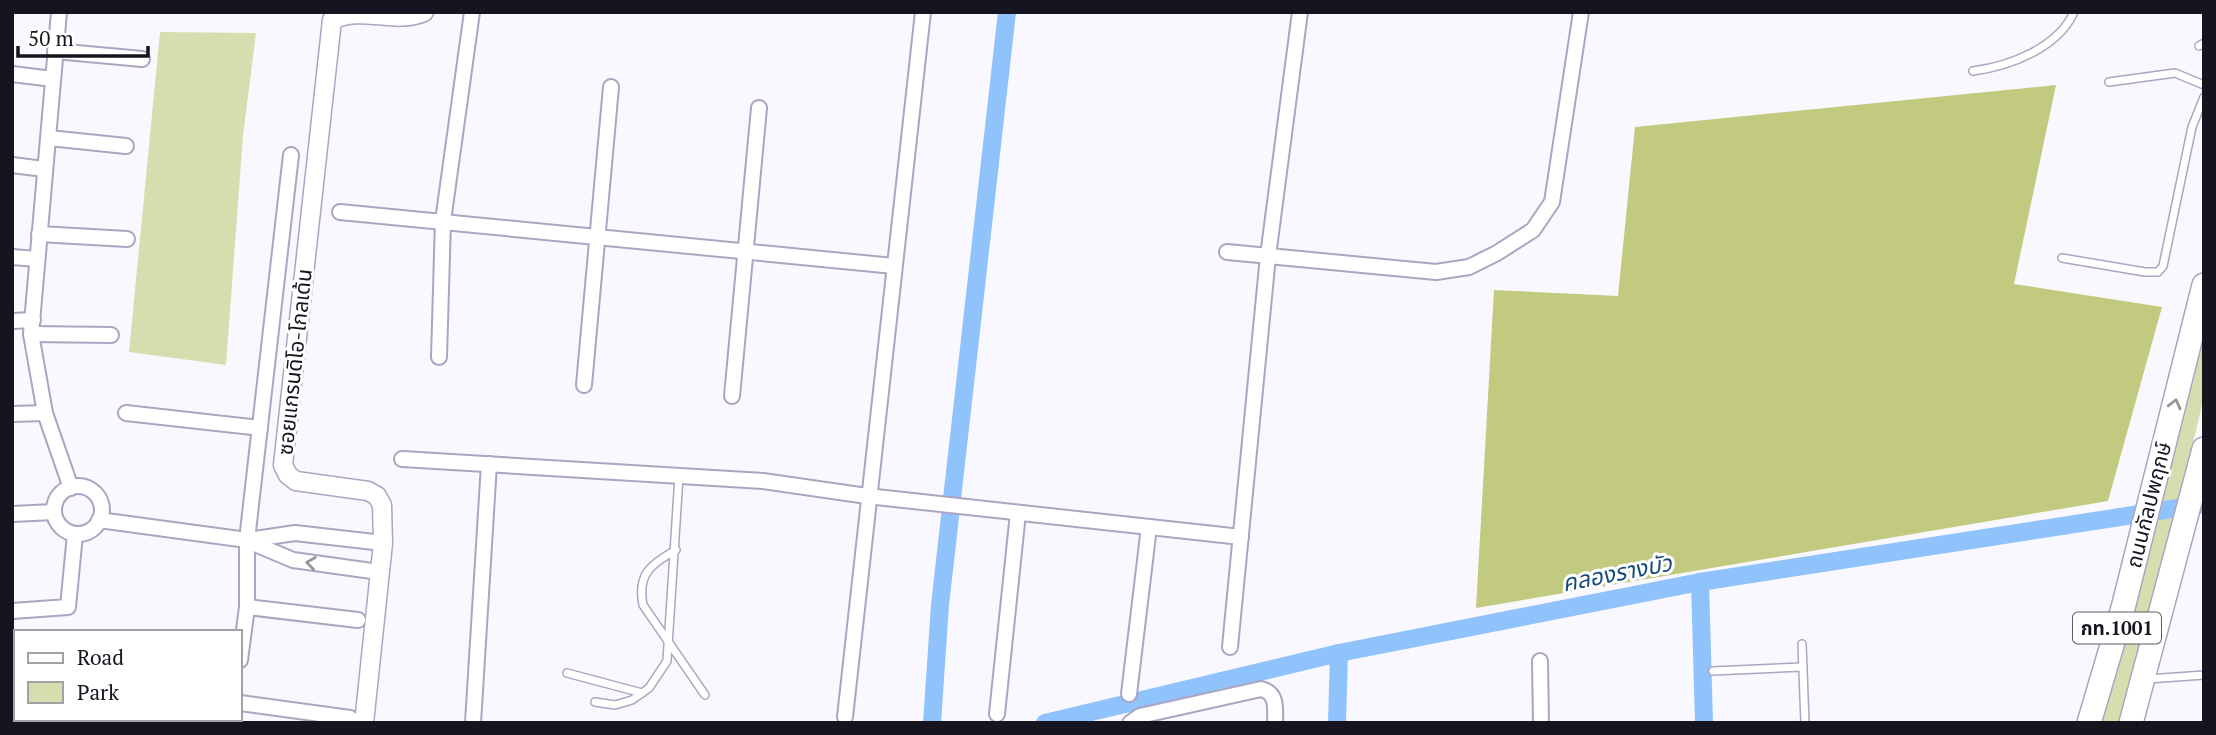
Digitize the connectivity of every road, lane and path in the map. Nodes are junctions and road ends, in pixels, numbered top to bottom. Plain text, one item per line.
1 (59, 12) edge
2 (424, 12) edge
3 (472, 12) edge
4 (923, 12) edge
5 (1300, 12) edge
6 (1581, 12) edge
7 (2074, 12) edge
8 (55, 51) junction
9 (142, 59) dead end
10 (1973, 71) dead end
11 (12, 74) edge
12 (53, 79) junction
13 (2109, 82) dead end
14 (2204, 85) edge
15 (611, 87) dead end
16 (2204, 97) edge
17 (759, 108) dead end
18 (49, 138) junction
19 (125, 146) dead end
20 (291, 155) dead end
21 (12, 165) edge
22 (44, 169) junction
23 (340, 212) dead end
24 (443, 221) junction
25 (40, 234) junction
26 (598, 238) junction
27 (127, 239) dead end
28 (746, 252) junction
29 (1227, 252) dead end
30 (1268, 256) junction
31 (12, 257) edge
32 (2062, 258) dead end
33 (37, 259) junction
34 (894, 266) junction
35 (2204, 285) edge
36 (12, 321) edge
37 (32, 327) junction
38 (111, 335) dead end
39 (439, 358) dead end
40 (584, 385) dead end
41 (732, 396) dead end
42 (45, 413) junction
43 (12, 414) edge
44 (126, 414) dead end
45 (260, 428) junction
46 (2204, 449) edge
47 (402, 459) dead end
48 (489, 464) junction
49 (679, 476) junction
50 (71, 488) junction
51 (867, 496) junction
52 (54, 512) junction
53 (1018, 513) junction
54 (12, 514) edge
55 (99, 520) junction
56 (1149, 527) junction
57 (75, 534) junction
58 (1241, 537) junction
59 (247, 540) junction
60 (383, 543) junction
61 (676, 550) junction
62 (379, 572) junction
63 (247, 607) junction
64 (12, 611) edge
65 (358, 620) dead end
66 (669, 643) junction
67 (1802, 644) dead end
68 (242, 645) edge
69 (1230, 647) dead end
70 (1540, 661) dead end
71 (1803, 667) junction
72 (1713, 671) dead end
73 (567, 673) dead end
74 (2204, 675) edge
75 (2144, 679) junction
76 (642, 693) junction
77 (1129, 694) dead end
78 (705, 695) dead end
79 (595, 702) dead end
80 (242, 703) edge
81 (997, 714) dead end
82 (845, 717) dead end
83 (357, 720) edge
84 (473, 723) edge
85 (1130, 723) edge
86 (1275, 723) edge
87 (1541, 723) edge
88 (1805, 723) edge
89 (2089, 723) edge
90 (2132, 723) edge

1 - 8 street
2 - 60 street, ซอยแกรนดิโอ-โกลเด้น
3 - 24 street
4 - 34 street
5 - 30 street
6 - 30 street
7 - 10 lane
8 - 9 street
8 - 12 street
11 - 12 street
12 - 18 street
13 - 14 lane
15 - 26 street
16 - 32 lane
17 - 28 street
18 - 19 street
18 - 22 street
20 - 45 street
21 - 22 street
22 - 25 street
23 - 24 street
24 - 26 street
24 - 39 street
25 - 27 street
25 - 33 street
26 - 28 street
26 - 40 street
28 - 34 street
28 - 41 street
29 - 30 street
30 - 58 street
31 - 33 street
33 - 37 street
34 - 51 street
89 -> 35 main road, ถนนกัลปพฤกษ์ / กท.1001
36 - 37 street
37 - 38 street
37 - 42 street
42 - 43 street
42 - 50 street
44 - 45 street
45 - 59 street
46 - 75 main road, ถนนกัลปพฤกษ์ / กท.1001
47 - 48 street
48 - 49 street
48 - 84 street
49 - 51 street
49 - 61 lane
50 - 52 street
50 - 55 street
51 - 53 street
51 - 82 street
52 - 54 street
52 - 57 street
53 - 56 street
53 - 81 street
55 - 57 street
55 - 59 street
56 - 58 street
56 - 77 street
57 - 64 street
58 - 69 street
59 - 60 street
62 -> 59 street
59 - 63 street
60 - 62 street, ซอยแกรนดิโอ-โกลเด้น
61 - 66 lane
61 - 66 lane
62 - 83 street, ซอยแกรนดิโอ-โกลเด้น
63 - 65 street
63 - 68 street
66 - 76 lane
66 - 78 lane
67 - 71 lane
70 - 87 street
71 - 72 lane
71 - 88 lane
73 - 76 lane
74 - 75 lane
75 - 90 main road, ถนนกัลปพฤกษ์ / กท.1001
76 - 79 lane
80 - 83 street
85 - 86 street

